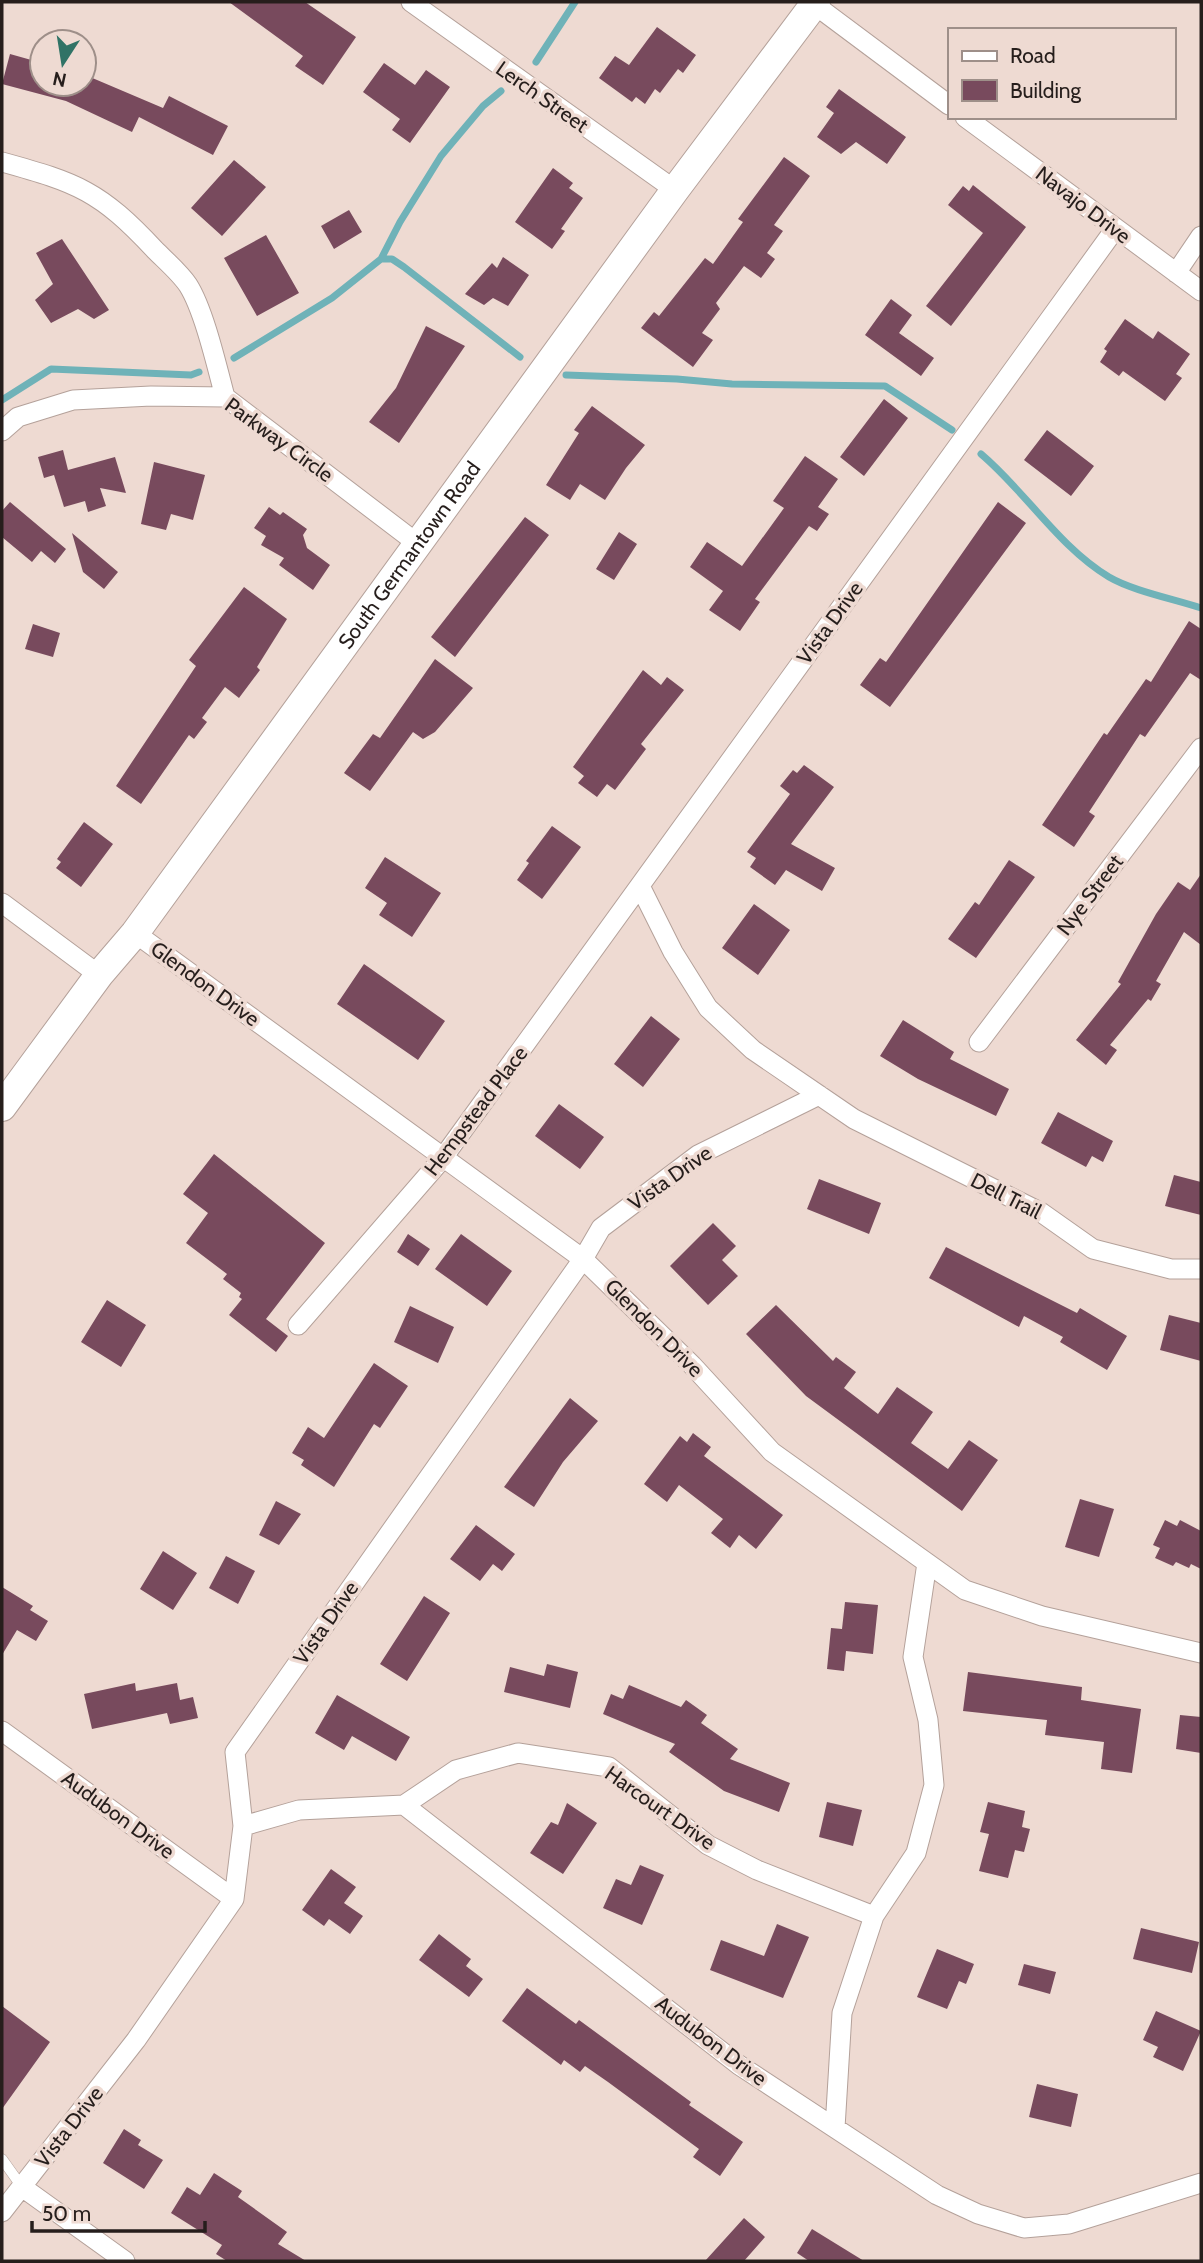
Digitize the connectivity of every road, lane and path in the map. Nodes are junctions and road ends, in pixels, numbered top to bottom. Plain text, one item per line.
1 (411, 2) edge
2 (813, 3) edge
3 (948, 104) edge
4 (968, 119) edge
5 (2, 162) edge
6 (675, 190) junction
7 (1115, 229) junction
8 (1201, 236) edge
9 (1176, 273) junction
10 (1201, 291) edge
11 (225, 397) junction
12 (2, 431) edge
13 (418, 544) junction
14 (1201, 748) edge
15 (640, 886) junction
16 (2, 903) edge
17 (135, 933) junction
18 (99, 975) junction
19 (979, 1042) dead end
20 (819, 1095) junction
21 (2, 1108) edge
22 (442, 1159) junction
23 (583, 1259) junction
24 (1201, 1269) edge
25 (298, 1325) dead end
26 (927, 1563) junction
27 (1201, 1654) edge
28 (2, 1731) edge
29 (404, 1805) junction
30 (243, 1826) junction
31 (234, 1899) junction
32 (874, 1916) junction
33 (835, 2128) junction
34 (2, 2159) edge
35 (1201, 2183) edge
36 (22, 2188) junction
37 (2, 2212) edge
38 (125, 2261) edge

1 - 6 street, Lerch Street
2 - 3 street
2 - 6 main road, South Germantown Road
4 - 7 street, Navajo Drive
5 - 11 street
6 - 13 main road, South Germantown Road
7 - 9 street, Navajo Drive
7 - 15 street, Vista Drive
8 - 9 street
9 - 10 street, Navajo Drive
11 - 12 street, Parkway Circle
11 - 13 street, Parkway Circle
13 - 17 main road, South Germantown Road
14 - 19 street, Nye Street
15 - 20 street
15 - 22 street, Hempstead Place
16 - 18 street
17 - 18 main road, South Germantown Road
17 - 22 street, Glendon Drive
18 - 21 main road, South Germantown Road
20 - 23 street, Vista Drive
20 - 24 street, Dell Trail
22 - 23 street, Glendon Drive
22 - 25 street, Hempstead Place
23 - 26 street, Glendon Drive
23 - 30 street, Vista Drive
26 - 27 street, Glendon Drive
26 - 32 street
28 - 31 street, Audubon Drive
29 - 30 street
29 - 32 street, Harcourt Drive
29 - 33 street, Audubon Drive
30 - 31 street, Vista Drive
31 - 36 street, Vista Drive
32 - 33 street
33 - 35 street, Audubon Drive
34 - 36 lane
36 - 37 street, Vista Drive
36 - 38 street

